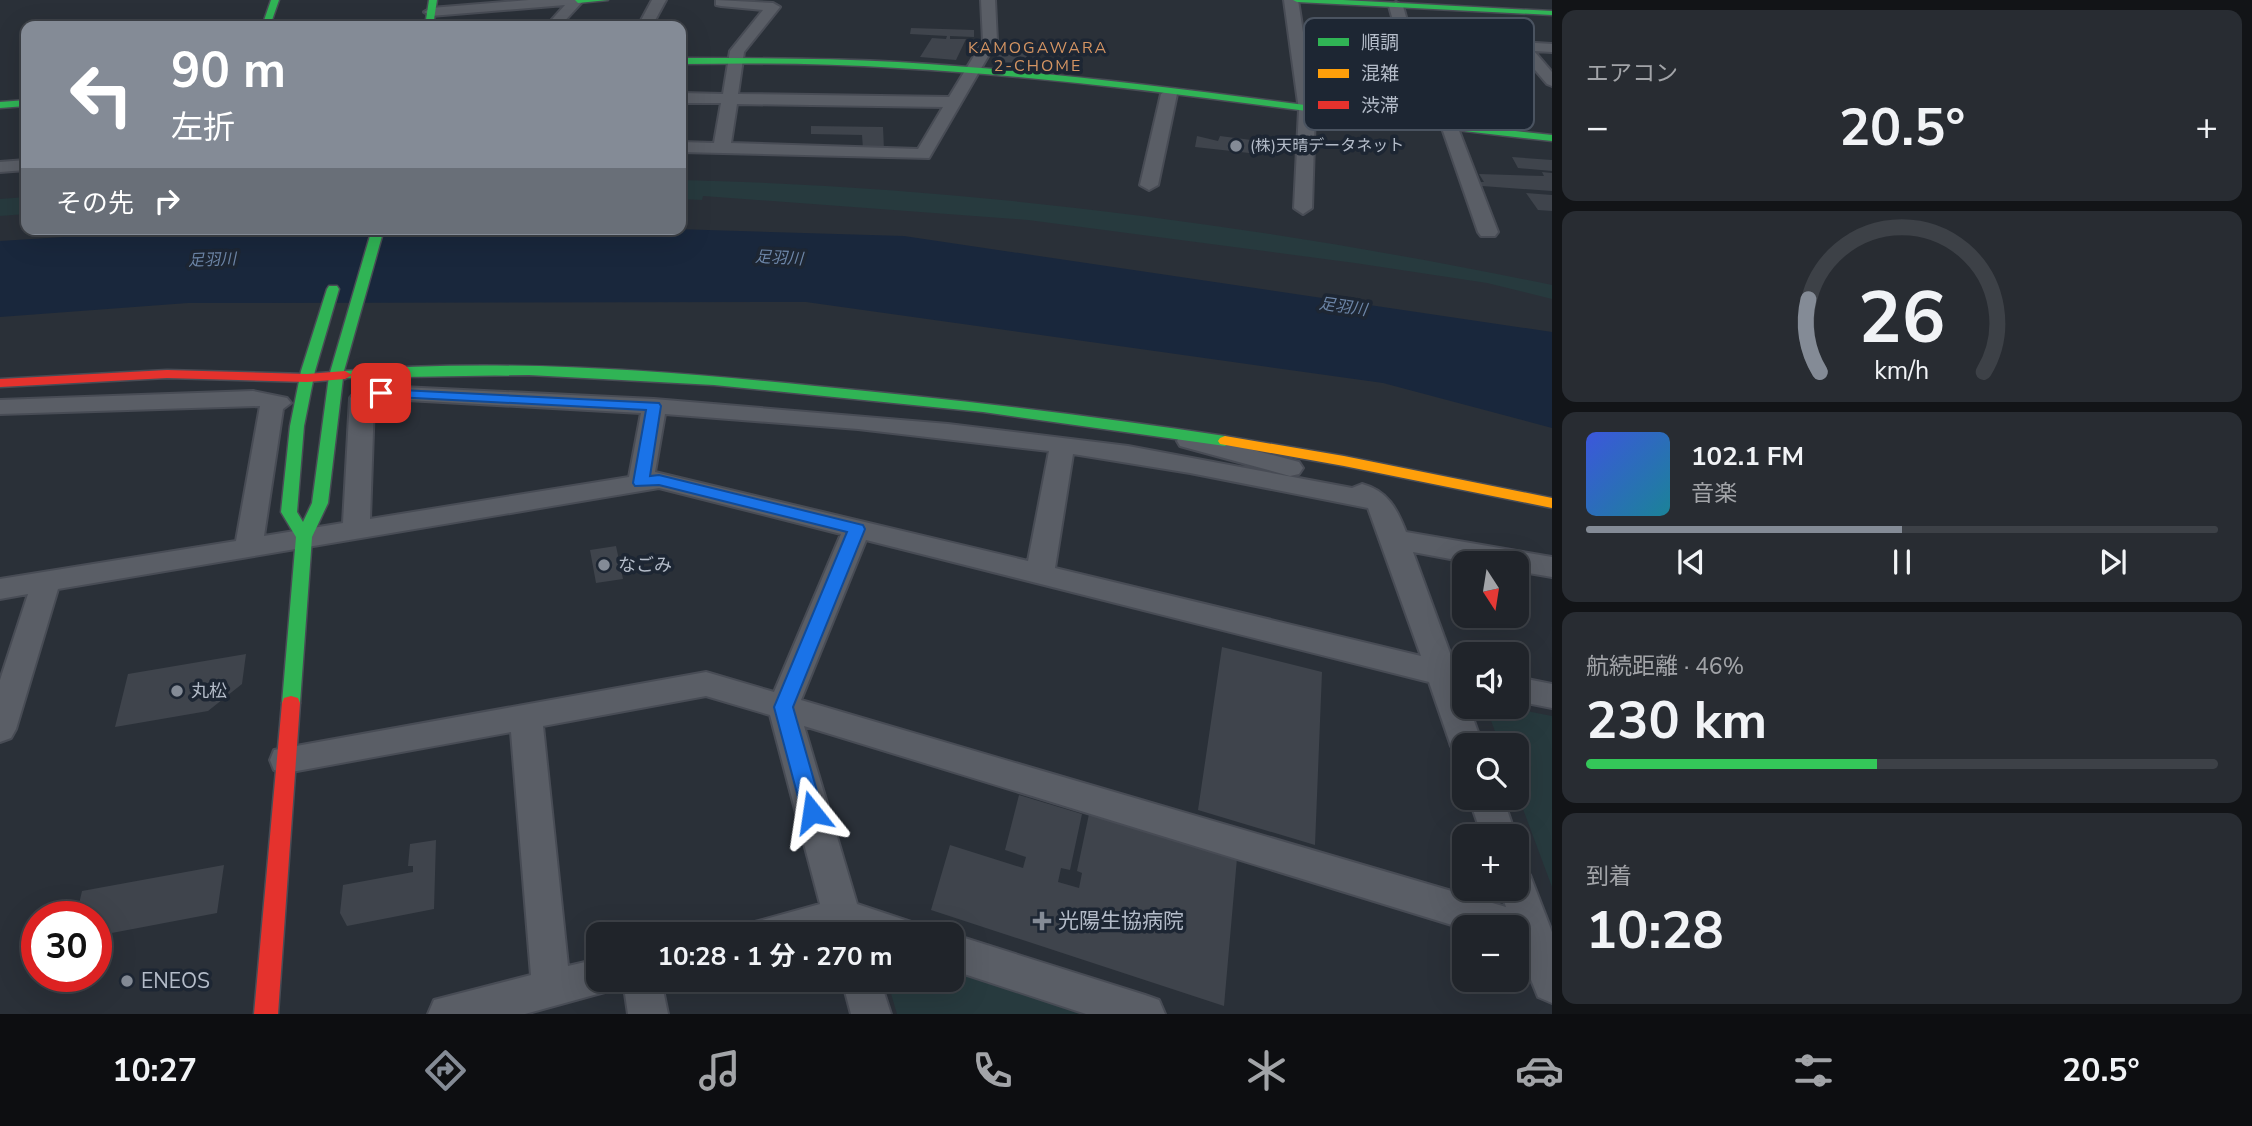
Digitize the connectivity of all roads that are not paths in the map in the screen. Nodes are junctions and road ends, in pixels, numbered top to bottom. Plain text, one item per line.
1 (275, 0) edge
2 (578, 0) edge
3 (604, 0) edge
4 (659, 0) edge
5 (723, 0) edge
6 (988, 0) edge
7 (1291, 0) edge
8 (1297, 0) edge
9 (1396, 6) junction
10 (431, 13) edge
11 (1552, 13) edge
12 (1399, 18) edge
13 (268, 21) edge
14 (558, 21) edge
15 (648, 21) edge
16 (1534, 47) edge
17 (1552, 48) edge
18 (735, 59) junction
19 (1534, 60) edge
20 (686, 61) edge
21 (975, 71) junction
22 (1552, 81) edge
23 (1304, 89) edge
24 (1169, 94) junction
25 (686, 98) edge
26 (729, 99) junction
27 (955, 102) junction
28 (21, 103) edge
29 (0, 105) edge
30 (1304, 110) edge
31 (1306, 130) edge
32 (1451, 130) edge
33 (1470, 130) edge
34 (1552, 138) edge
35 (686, 147) edge
36 (722, 148) junction
37 (21, 165) edge
38 (0, 167) edge
39 (1149, 185) dead end
40 (1303, 208) dead end
41 (1488, 232) dead end
42 (376, 235) edge
43 (337, 276) dead end
44 (336, 372) junction
45 (307, 374) junction
46 (0, 383) edge
47 (654, 406) junction
48 (0, 407) edge
49 (1176, 433) junction
50 (1062, 446) junction
51 (641, 483) junction
52 (1377, 501) junction
53 (1552, 503) edge
54 (356, 528) junction
55 (857, 529) junction
56 (304, 537) junction
57 (1395, 540) junction
58 (249, 546) junction
59 (1552, 567) edge
60 (1040, 575) junction
61 (46, 581) junction
62 (0, 589) edge
63 (1452, 672) edge
64 (1452, 677) edge
65 (1529, 691) edge
66 (1552, 696) edge
67 (783, 707) junction
68 (526, 716) junction
69 (0, 729) edge
70 (286, 760) junction
71 (1475, 915) edge
72 (843, 922) edge
73 (1529, 942) edge
74 (964, 956) edge
75 (586, 980) edge
76 (1552, 984) edge
77 (551, 988) junction
78 (644, 992) edge
79 (864, 992) edge
80 (266, 1014) edge
81 (448, 1014) edge
82 (648, 1014) edge
83 (871, 1014) edge
84 (1144, 1014) edge

1 - 13 street
2 - 3 street
2 - 10 street
2 - 14 street
4 - 15 street
5 - 18 street
6 - 21 street
7 - 23 street
8 - 9 street
9 - 11 street
9 - 12 street
16 - 17 street
18 - 20 street
18 - 21 street
18 - 26 street
19 - 22 street
21 - 24 street
21 - 27 street
24 - 30 street
24 - 39 street
25 - 26 street
26 - 27 street
26 - 36 street
27 - 36 street
28 - 29 street
31 - 40 street
32 - 41 street
33 - 34 street
35 - 36 street
37 - 38 street
42 - 44 street
43 - 45 street
44 - 45 street
44 - 49 street
44 - 56 street
45 - 46 street
45 - 56 street
47 - 50 street
47 - 51 street
47 - 54 street
48 - 58 street
49 - 52 street
49 - 53 street
50 - 52 street
50 - 60 street
51 - 54 street
51 - 55 street
52 - 57 street
54 - 56 street
55 - 60 street
55 - 67 street
56 - 58 street
56 - 70 street
57 - 59 street
57 - 63 street
58 - 61 street
60 - 64 street
61 - 62 street
61 - 69 street
65 - 66 street
67 - 68 street
67 - 71 street
67 - 72 street
68 - 70 street
68 - 77 street
70 - 80 street
73 - 76 street
74 - 84 street
75 - 77 street
77 - 81 street
78 - 82 street
79 - 83 street

